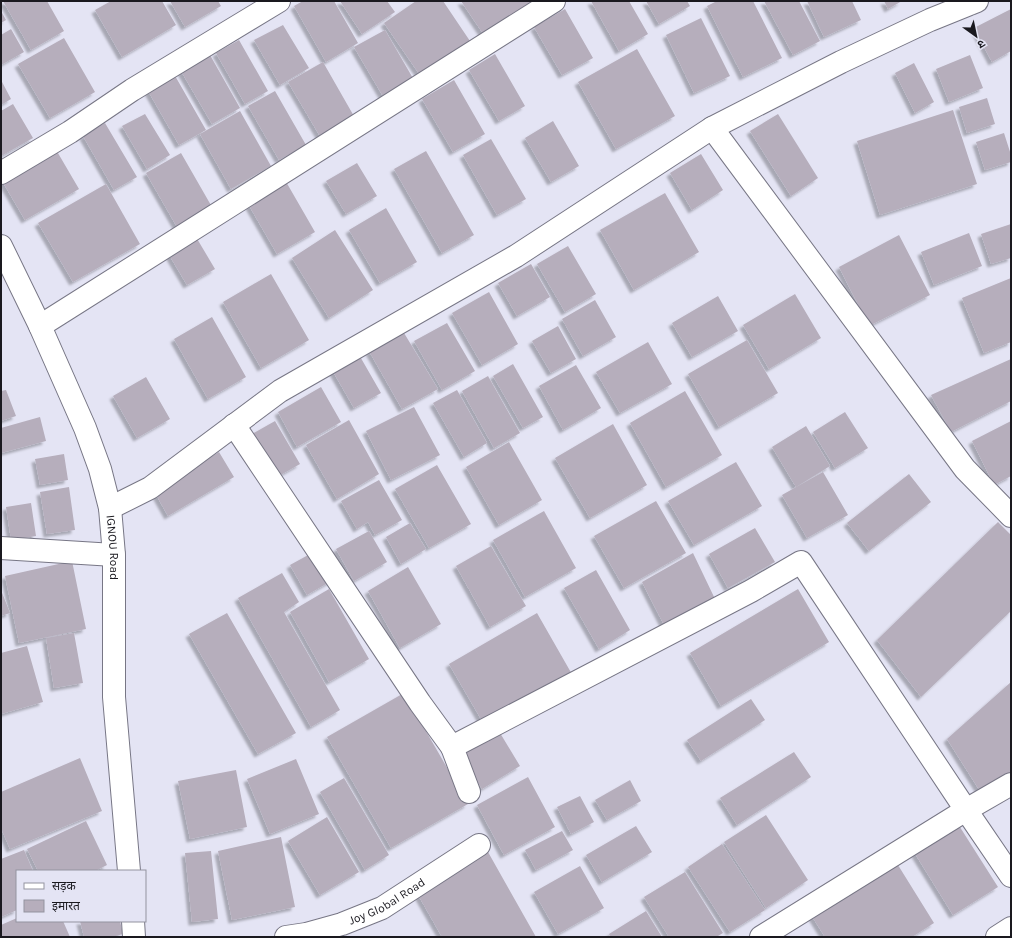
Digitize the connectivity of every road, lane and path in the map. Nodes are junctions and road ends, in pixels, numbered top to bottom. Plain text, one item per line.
1 (279, 1) edge
2 (554, 1) edge
3 (977, 1) edge
4 (712, 128) junction
5 (1, 173) edge
6 (1, 246) edge
7 (40, 326) junction
8 (234, 424) junction
9 (110, 508) junction
10 (1011, 516) edge
11 (1, 548) edge
12 (114, 555) junction
13 (452, 747) junction
14 (1011, 784) edge
15 (469, 792) dead end
16 (966, 810) junction
17 (479, 845) dead end
18 (128, 870) edge
19 (1011, 876) edge
20 (133, 922) edge
21 (1011, 928) edge
22 (134, 937) edge
23 (286, 937) edge
24 (761, 937) edge
25 (997, 937) edge

1 - 5 street
2 - 7 street
3 - 4 street
4 - 8 street
4 - 10 street
6 - 7 street, IGNOU Road
7 - 9 street, IGNOU Road
8 - 9 street
8 - 13 street
9 - 12 street, IGNOU Road
11 - 12 street
12 - 18 street, IGNOU Road
13 - 15 street
13 - 16 street
14 - 16 street
16 - 19 street
16 - 24 street
17 - 23 street, Joy Global Road
20 - 22 street
21 - 25 street

